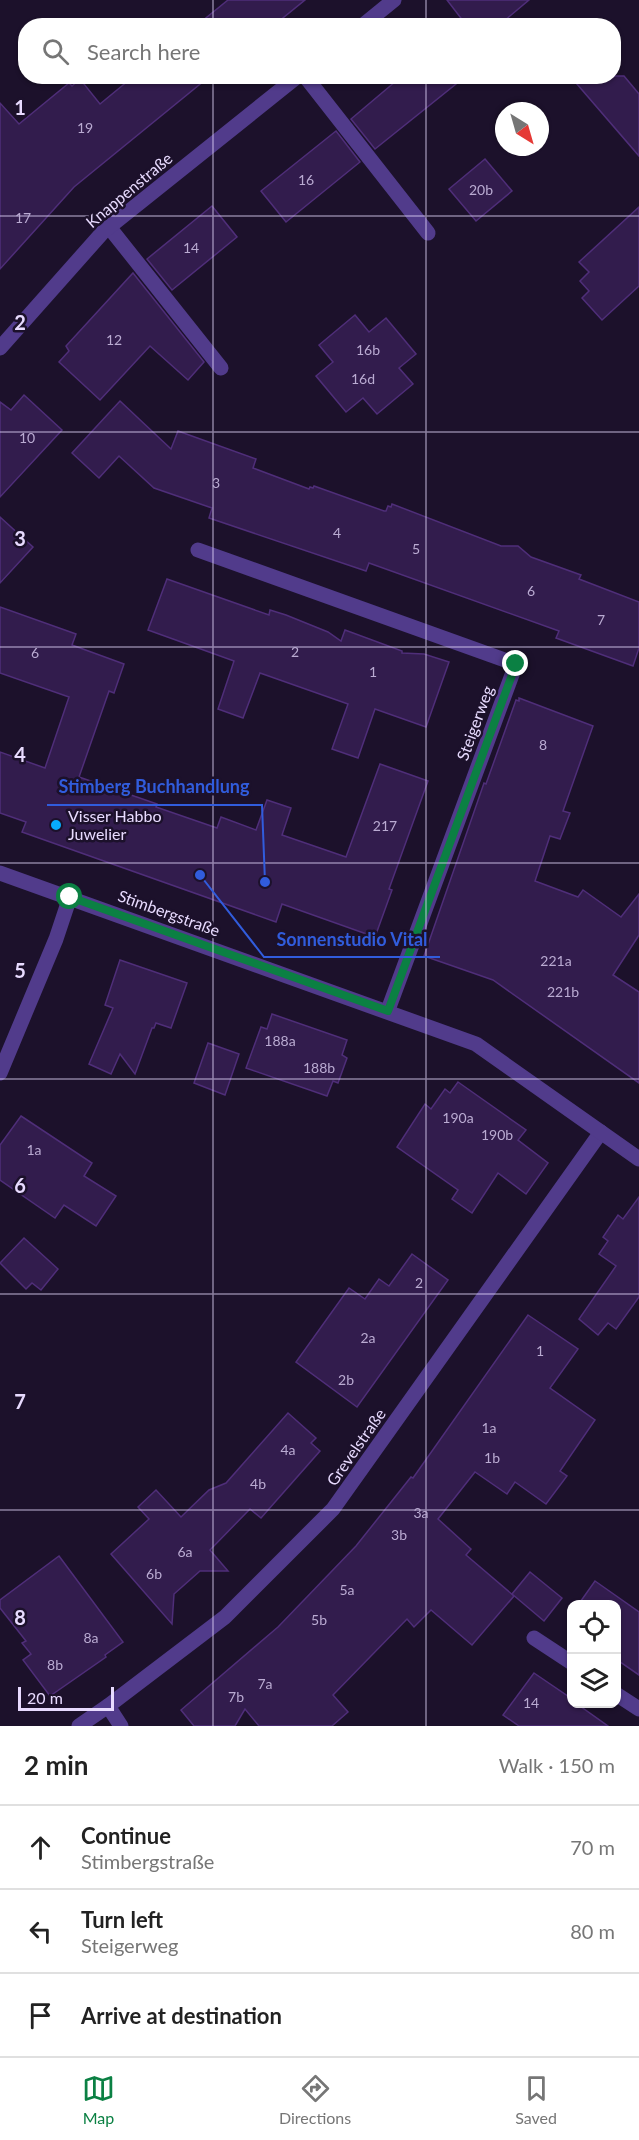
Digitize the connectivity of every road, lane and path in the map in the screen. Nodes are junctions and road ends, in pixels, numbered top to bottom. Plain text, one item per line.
1 (394, 0) edge
2 (372, 18) edge
3 (288, 84) edge
4 (311, 84) edge
5 (109, 227) junction
6 (428, 233) dead end
7 (0, 348) edge
8 (221, 368) dead end
9 (198, 550) dead end
10 (0, 873) edge
11 (70, 897) junction
12 (388, 1011) junction
13 (0, 1073) edge
14 (601, 1132) junction
15 (639, 1159) edge
16 (534, 1638) dead end
17 (567, 1660) edge
18 (621, 1697) edge
19 (108, 1706) junction
20 (639, 1709) edge
21 (79, 1726) edge
22 (121, 1726) edge

1 - 2 street
3 - 5 street, Knappenstraße
4 - 6 street
5 - 7 street, Knappenstraße
5 - 8 street
9 - 12 street, Steigerweg
10 - 11 street, Stimbergstraße
11 - 12 street, Stimbergstraße
11 - 13 street
12 - 14 street, Stimbergstraße
14 - 15 street, Stimbergstraße
14 - 19 street, Grevelstraße
16 - 17 street
18 - 20 street
19 - 21 street, Grevelstraße
19 - 22 street

